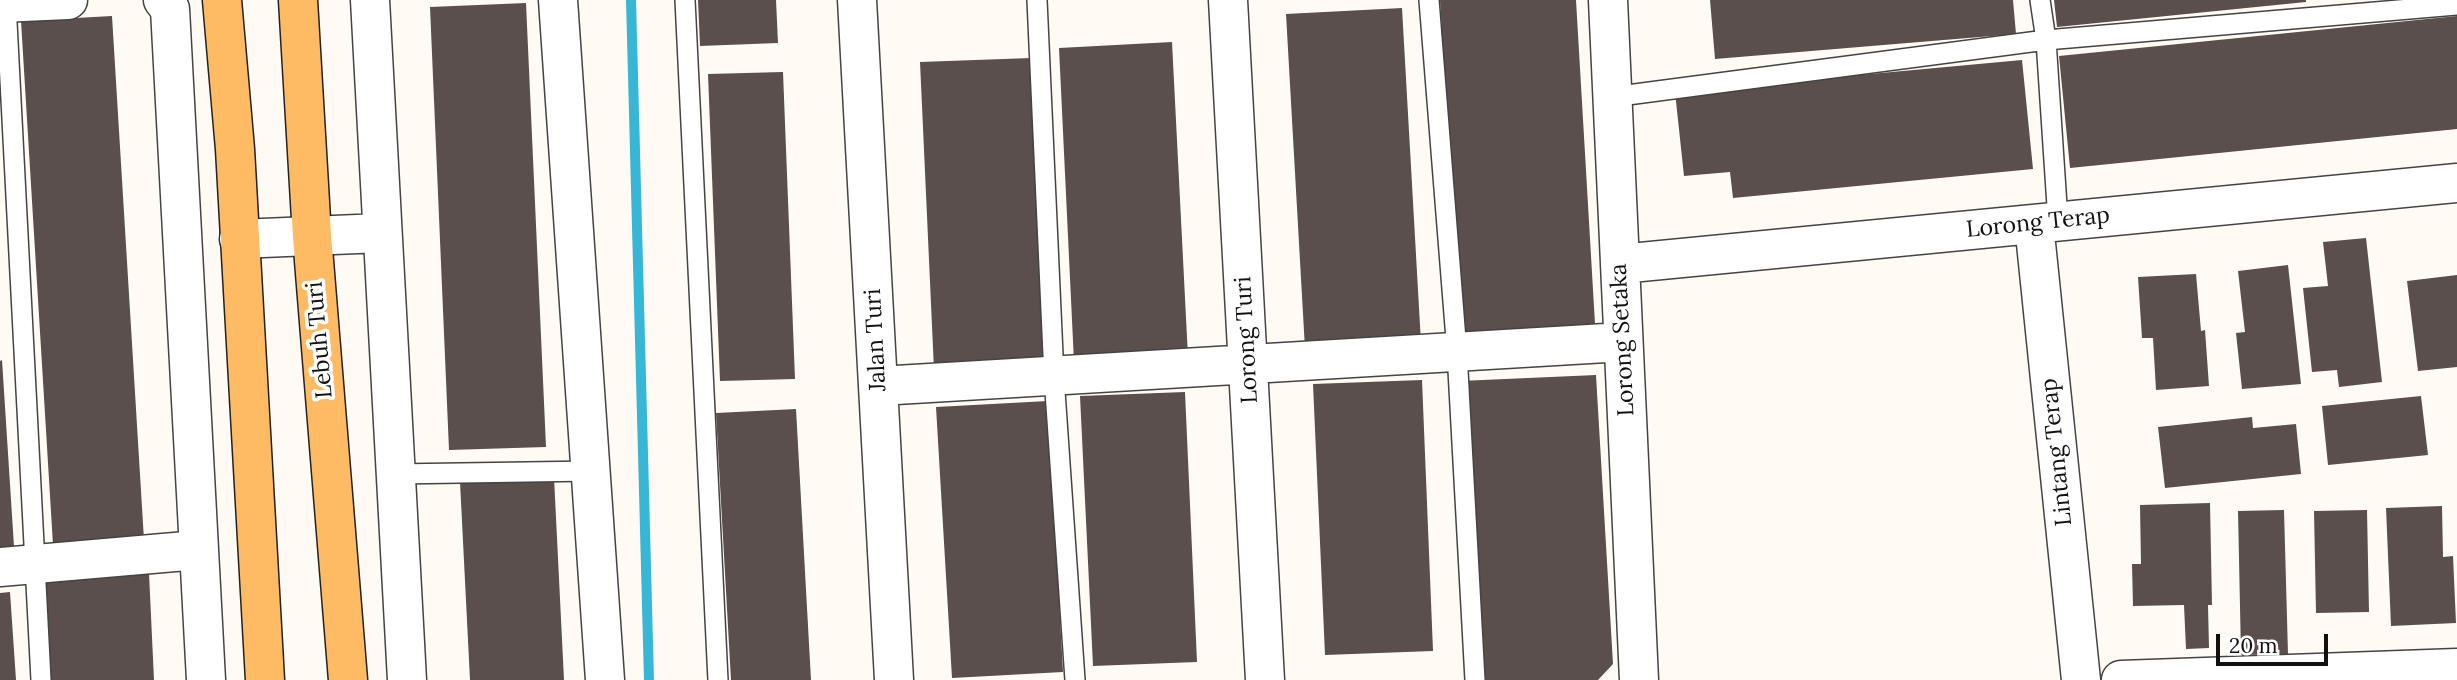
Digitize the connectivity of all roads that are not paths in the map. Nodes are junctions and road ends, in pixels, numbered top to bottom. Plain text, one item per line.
1 (68, 0) edge
2 (222, 0) edge
3 (298, 0) edge
4 (370, 0) edge
5 (558, 0) edge
6 (685, 0) edge
7 (857, 0) edge
8 (1037, 0) edge
9 (1228, 0) edge
10 (1429, 0) edge
11 (1608, 0) edge
12 (2040, 0) edge
13 (3, 3) edge
14 (166, 4) edge
15 (2457, 5) edge
16 (2046, 40) junction
17 (1612, 97) junction
18 (2457, 183) edge
19 (2046, 223) junction
20 (382, 233) junction
21 (312, 236) junction
22 (239, 239) junction
23 (1620, 264) junction
24 (1623, 342) junction
25 (1457, 352) junction
26 (1248, 364) junction
27 (1054, 377) junction
28 (879, 386) junction
29 (593, 471) junction
30 (395, 474) junction
31 (198, 550) junction
32 (18, 565) edge
33 (2457, 668) edge
34 (41, 680) edge
35 (206, 680) edge
36 (265, 680) edge
37 (348, 680) edge
38 (407, 680) edge
39 (605, 680) edge
40 (718, 680) edge
41 (894, 680) edge
42 (1075, 680) edge
43 (1265, 680) edge
44 (1475, 680) edge
45 (1639, 680) edge
46 (2081, 680) edge
47 (2121, 680) edge
48 (2147, 680) edge

1 - 13 street
2 - 22 main road
3 - 21 main road, Lebuh Turi
4 - 20 street
5 - 29 street
6 - 40 lane
7 - 28 street, Jalan Turi
8 - 27 lane
9 - 26 street, Lorong Turi
10 - 25 lane
11 - 17 street, Lorong Setaka
12 - 16 lane
13 - 32 lane
14 - 31 street
15 - 16 lane
16 - 17 lane
16 - 19 lane
17 - 23 street, Lorong Setaka
18 - 19 street, Lorong Terap
19 - 23 street, Lorong Terap
19 - 46 street, Lintang Terap
20 - 21 street
20 - 30 street
21 - 22 street
21 - 37 main road, Lebuh Turi
22 - 36 main road
23 - 24 street, Lorong Setaka
24 - 25 street
24 - 45 street, Lorong Setaka
25 - 26 street
25 - 44 lane
26 - 27 street
26 - 43 street, Lorong Turi
27 - 28 street
27 - 42 lane
28 - 41 street, Jalan Turi
29 - 30 lane
29 - 39 street
30 - 38 street
31 - 32 street
31 - 35 street
32 - 34 lane
33 - 48 street
47 - 48 street

